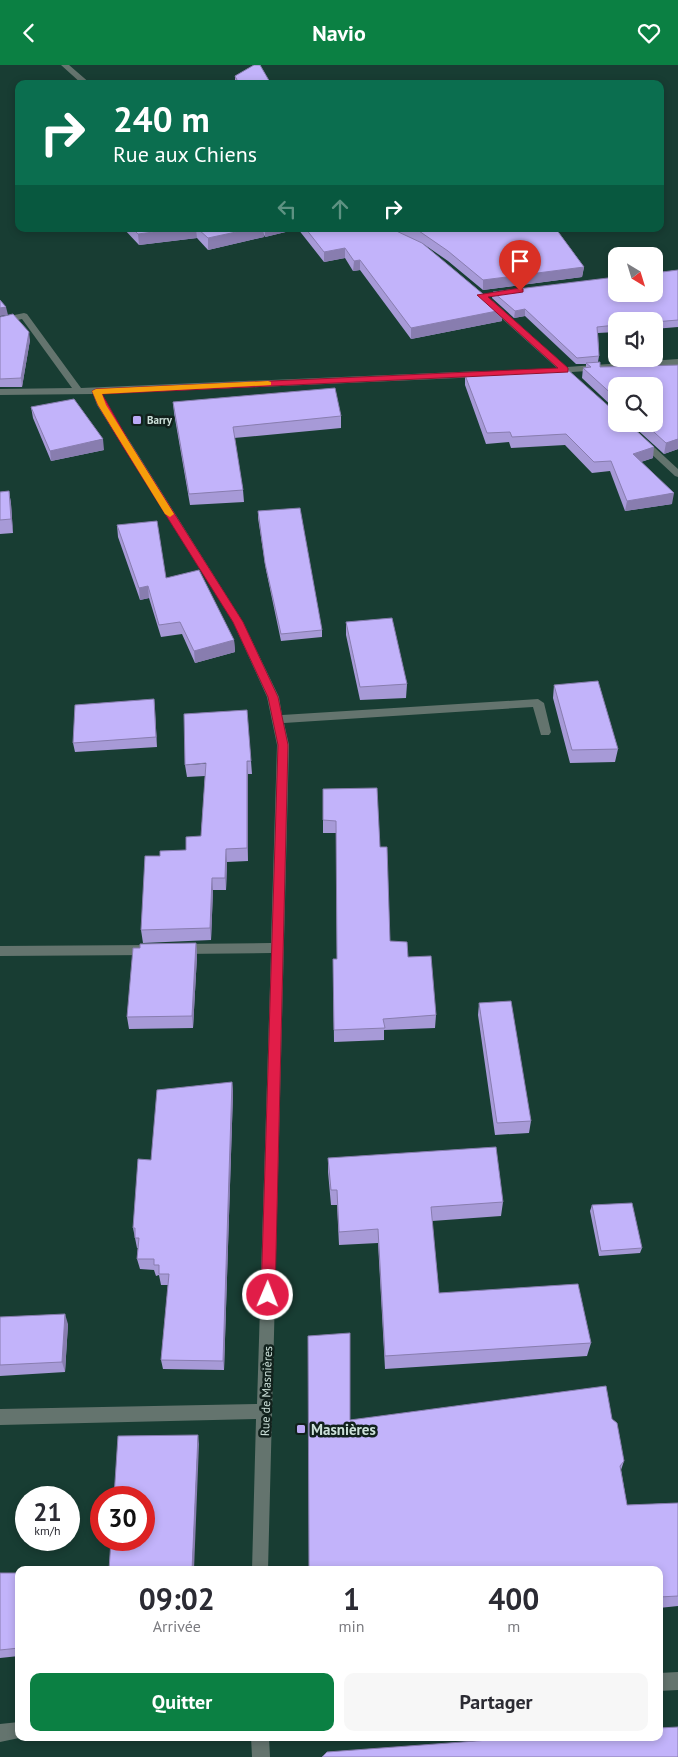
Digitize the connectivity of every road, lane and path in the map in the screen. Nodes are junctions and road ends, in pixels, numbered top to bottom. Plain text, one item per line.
1 (65, 65) edge
2 (83, 80) edge
3 (486, 295) edge
4 (0, 321) edge
5 (678, 363) edge
6 (565, 370) junction
7 (542, 371) edge
8 (493, 373) edge
9 (578, 382) edge
10 (96, 391) junction
11 (79, 392) junction
12 (0, 393) edge
13 (633, 432) edge
14 (678, 474) edge
15 (278, 719) junction
16 (545, 732) dead end
17 (278, 948) junction
18 (0, 951) edge
19 (265, 1411) junction
20 (0, 1417) edge
21 (260, 1566) edge
22 (678, 1681) edge
23 (663, 1682) edge
24 (15, 1731) edge
25 (0, 1733) edge
26 (260, 1741) edge
27 (261, 1757) edge

1 - 2 street
3 - 6 street
4 - 11 street
5 - 6 street
6 - 7 street
6 - 9 street
8 - 10 street
10 - 11 street
10 - 15 street, Rue de Masnières
11 - 12 street
13 - 14 street
15 - 16 street
15 - 17 street, Rue de Masnières
17 - 18 street
17 - 19 street, Rue de Masnières
19 - 20 street
19 - 21 street, Rue de Masnières
22 - 23 street
24 - 25 street
26 - 27 street

